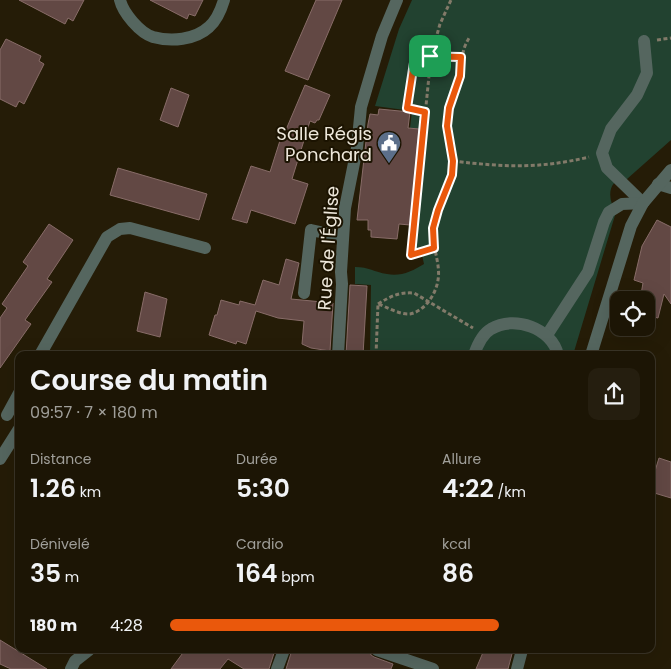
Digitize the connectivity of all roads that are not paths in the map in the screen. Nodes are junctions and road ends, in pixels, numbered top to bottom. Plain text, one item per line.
1 (120, 0) edge
2 (224, 0) edge
3 (398, 0) edge
4 (644, 41) dead end
5 (671, 170) edge
6 (658, 184) junction
7 (671, 188) edge
8 (643, 203) junction
9 (343, 237) junction
10 (205, 248) dead end
11 (304, 293) dead end
12 (547, 335) junction
13 (42, 351) edge
14 (338, 351) edge
15 (475, 351) edge
16 (557, 351) edge
17 (592, 351) edge
18 (15, 398) edge
19 (3, 411) edge
20 (15, 420) edge
21 (15, 435) edge
22 (0, 459) edge
23 (85, 653) edge
24 (283, 653) edge
25 (386, 653) edge
26 (521, 653) edge
27 (71, 669) edge
28 (277, 669) edge
29 (433, 669) edge
30 (517, 669) edge

1 - 2 street
3 - 9 street, Rue de l'Église
4 - 8 street
5 - 6 street
6 - 7 street
6 - 8 street
8 - 12 street
8 - 17 street
9 - 11 street
9 - 14 street, Rue de l'Église
10 - 13 street
12 - 15 street
12 - 16 street
18 - 19 street
19 - 20 street
21 - 22 street
23 - 27 street
24 - 28 street
25 - 29 street
26 - 30 street

